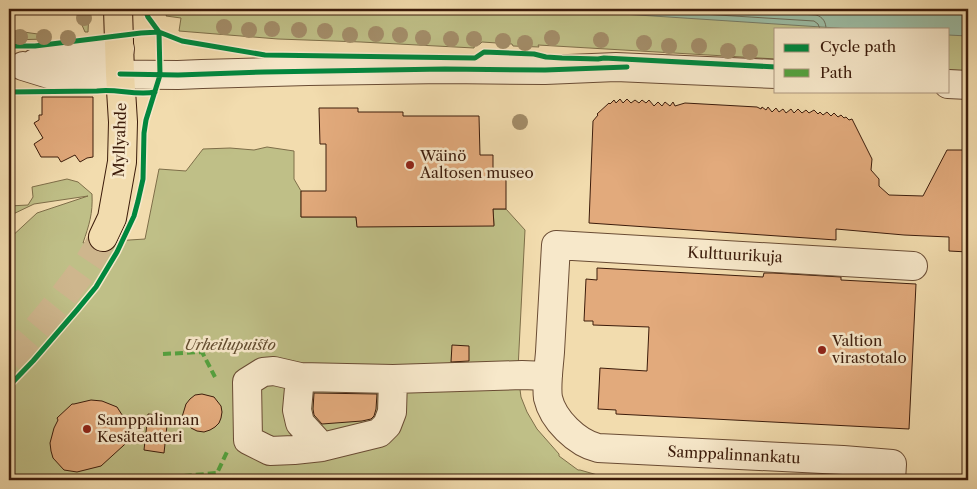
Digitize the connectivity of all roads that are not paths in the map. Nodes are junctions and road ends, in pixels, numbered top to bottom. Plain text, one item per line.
1 (118, 9) edge
2 (120, 61) junction
3 (16, 66) edge
4 (774, 74) edge
5 (950, 84) edge
6 (968, 85) edge
7 (103, 237) tunnel mouth
8 (913, 266) dead end
9 (548, 376) junction
10 (300, 377) junction
11 (393, 378) junction
12 (322, 447) junction
13 (788, 469) edge
14 (891, 472) edge

1 - 2 main road, Myllyahde
2 - 3 street
2 - 4 street
2 - 7 main road, Myllyahde
5 - 6 street
8 - 9 street, Kulttuurikuja
9 - 11 street
9 - 13 street, Samppalinnankatu
10 - 11 street
10 - 12 street
10 - 12 street
11 - 12 street
13 - 14 street, Samppalinnankatu

